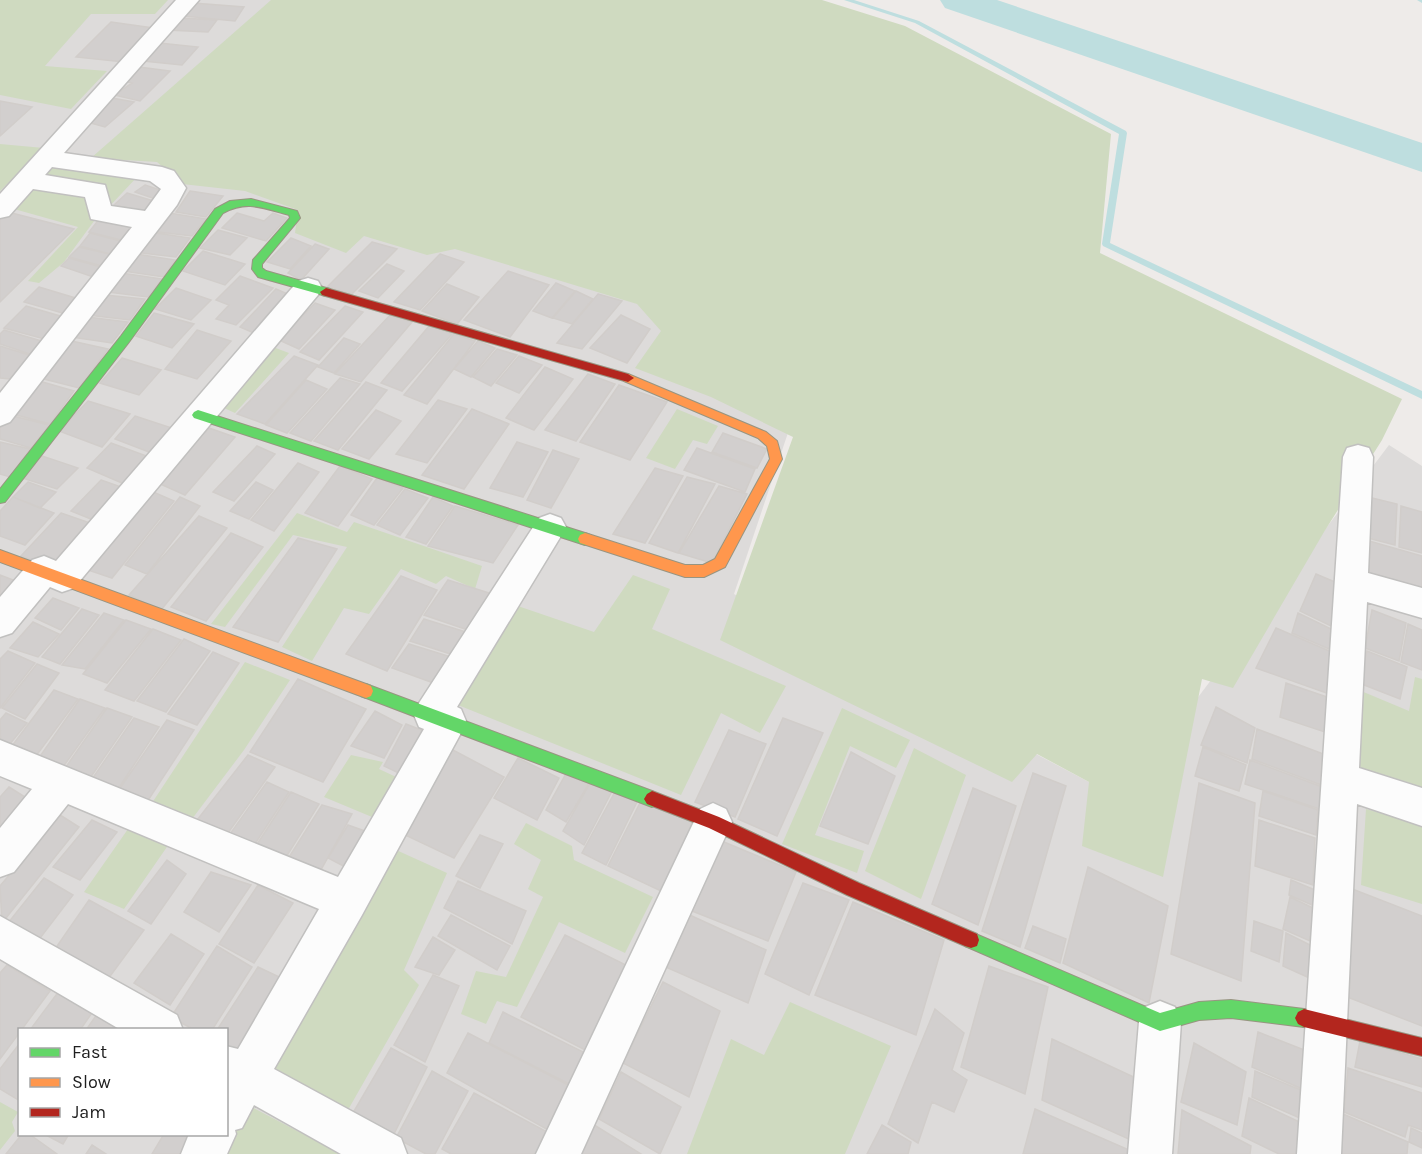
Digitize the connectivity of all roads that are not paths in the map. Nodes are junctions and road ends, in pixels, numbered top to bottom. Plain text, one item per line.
1 (188, 0) edge
2 (47, 159) junction
3 (27, 180) junction
4 (0, 210) edge
5 (151, 221) junction
6 (308, 288) junction
7 (0, 414) edge
8 (198, 414) junction
9 (1358, 458) dead end
10 (0, 498) edge
11 (550, 526) junction
12 (0, 556) edge
13 (53, 574) junction
14 (1352, 583) junction
15 (1422, 603) edge
16 (0, 622) edge
17 (440, 718) junction
18 (0, 758) edge
19 (1342, 781) junction
20 (62, 783) junction
21 (1422, 807) edge
22 (713, 822) junction
23 (0, 858) edge
24 (348, 901) junction
25 (0, 936) edge
26 (1160, 1022) junction
27 (1325, 1022) junction
28 (160, 1028) edge
29 (1422, 1047) edge
30 (233, 1086) edge
31 (213, 1136) edge
32 (203, 1154) edge
33 (386, 1154) edge
34 (558, 1154) edge
35 (1150, 1154) edge
36 (1319, 1154) edge

1 - 2 street
2 - 3 street
2 - 5 street
3 - 4 street
3 - 5 street
5 - 7 street
6 - 8 street
6 - 10 street
6 - 11 street
8 - 11 street
8 - 13 street
9 - 14 street
11 - 17 street
12 - 13 street
13 - 16 street
13 - 17 street
14 - 15 street
14 - 19 street
17 - 22 street
17 - 24 street
18 - 20 street
19 - 21 street
19 - 27 street
20 - 23 street
20 - 24 street
22 - 26 street
22 - 34 street
24 - 30 street
25 - 28 street
26 - 27 street
26 - 35 street
27 - 29 street
27 - 36 street
30 - 33 street
31 - 32 street

